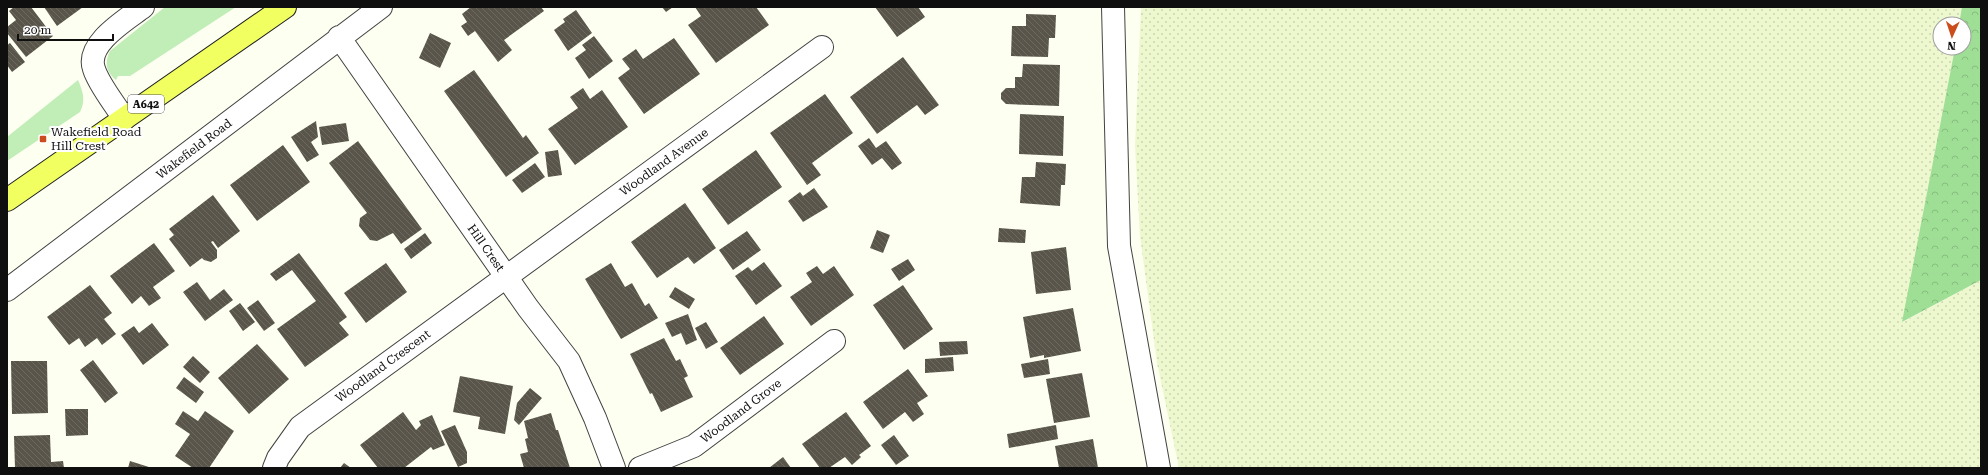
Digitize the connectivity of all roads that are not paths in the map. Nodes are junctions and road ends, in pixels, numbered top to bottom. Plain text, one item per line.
1 (143, 7) edge
2 (285, 7) edge
3 (381, 7) edge
4 (1113, 7) edge
5 (339, 37) junction
6 (822, 47) dead end
7 (124, 119) junction
8 (7, 200) edge
9 (506, 277) junction
10 (7, 290) edge
11 (834, 341) dead end
12 (274, 468) edge
13 (614, 468) edge
14 (640, 468) edge
15 (1159, 468) edge

1 - 7 street
2 - 7 main road, A642
3 - 5 street, Wakefield Road
4 - 15 street
5 - 9 street, Hill Crest
5 - 10 street, Wakefield Road
6 - 9 street, Woodland Avenue
7 - 8 main road, A642
9 - 12 street, Woodland Crescent
9 - 13 street, Hill Crest
11 - 14 street, Woodland Grove

